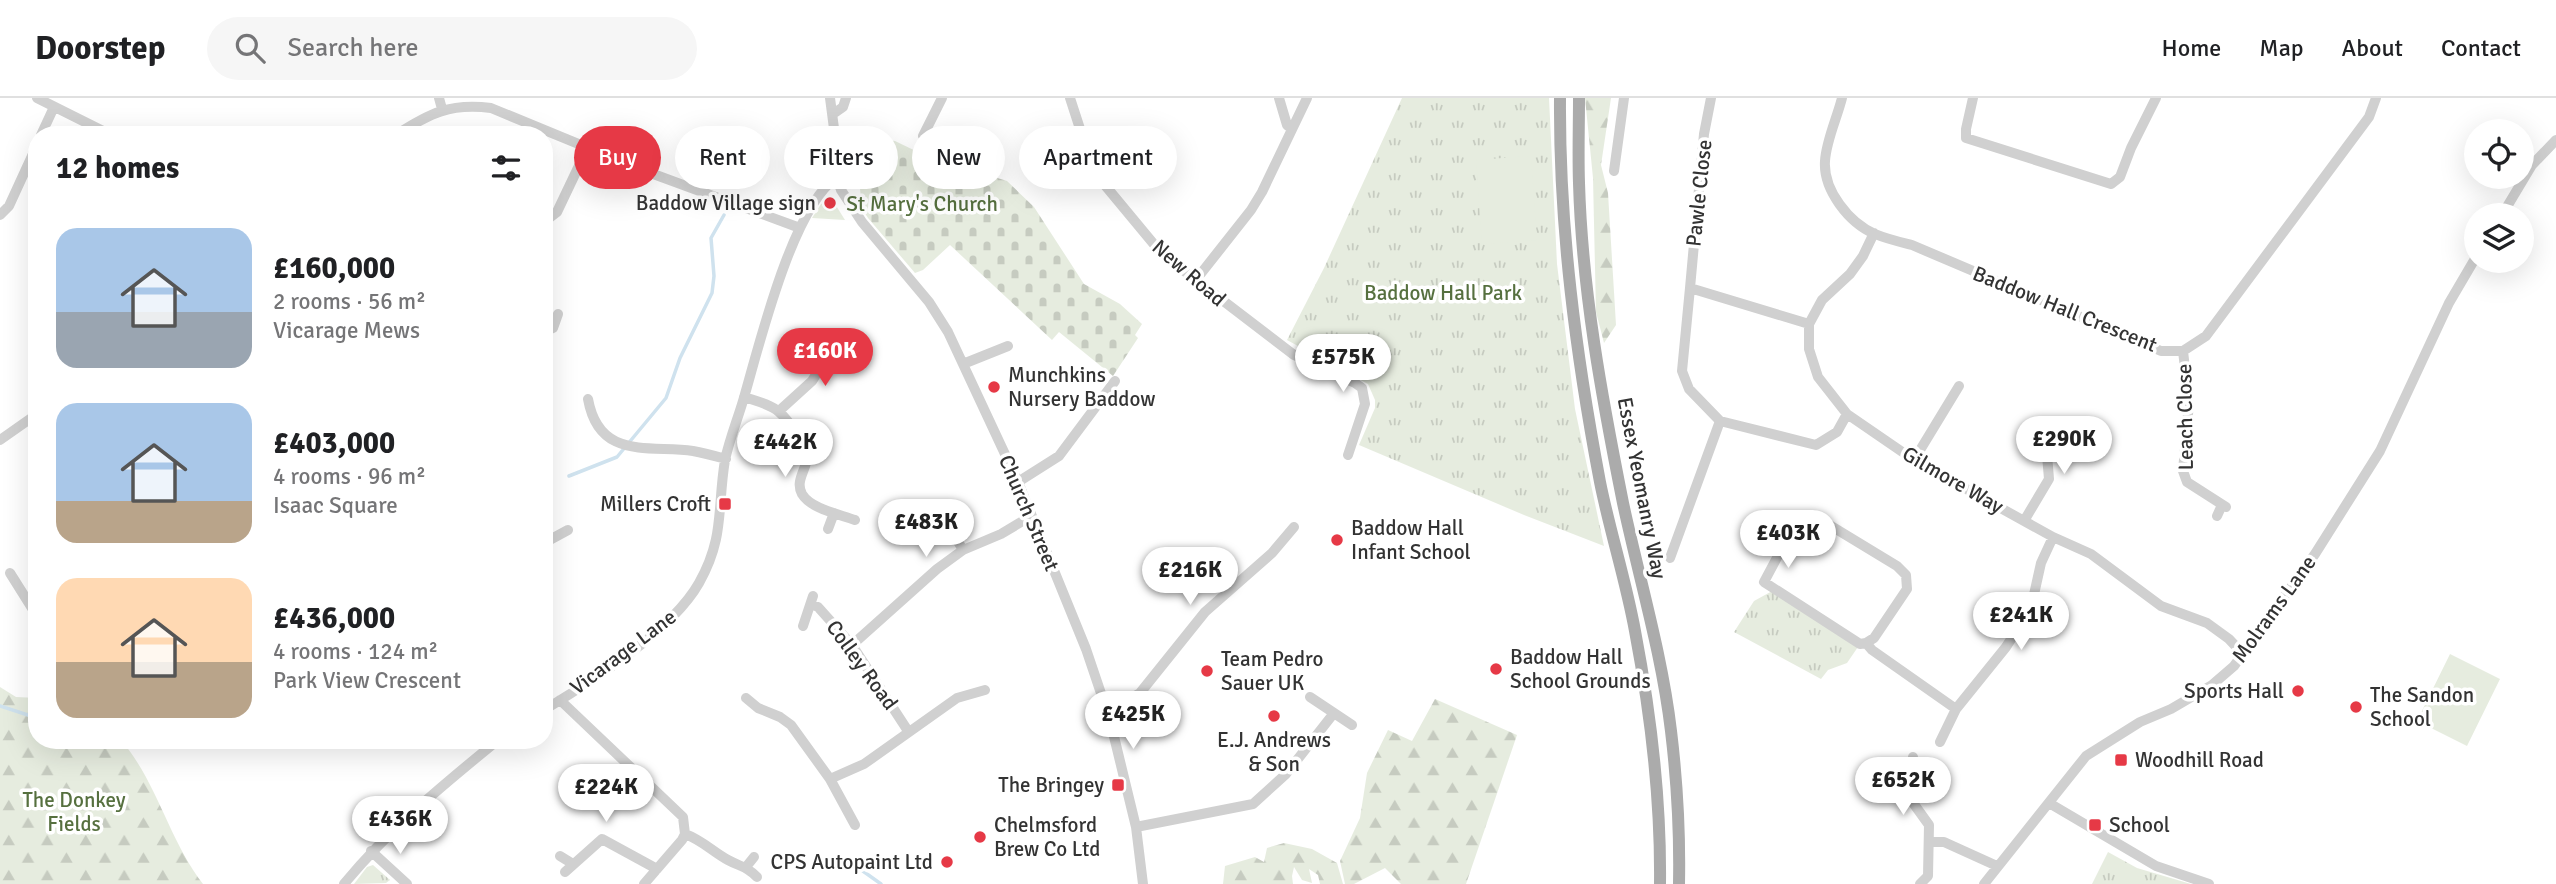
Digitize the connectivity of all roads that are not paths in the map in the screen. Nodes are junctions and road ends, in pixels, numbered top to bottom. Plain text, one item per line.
1 (37, 98) edge
2 (439, 98) edge
3 (830, 98) edge
4 (846, 98) edge
5 (942, 98) edge
6 (1070, 98) edge
7 (1279, 98) edge
8 (1307, 98) edge
9 (1560, 98) edge
10 (1579, 98) edge
11 (1625, 98) edge
12 (1711, 98) edge
13 (1842, 98) edge
14 (1973, 98) edge
15 (2156, 98) edge
16 (2376, 98) edge
17 (54, 107) junction
18 (442, 109) junction
19 (833, 114) junction
20 (45, 126) edge
21 (93, 126) edge
22 (410, 126) edge
23 (533, 126) edge
24 (834, 126) edge
25 (928, 126) edge
26 (1292, 128) junction
27 (553, 134) edge
28 (2556, 140) edge
29 (574, 143) edge
30 (28, 165) edge
31 (1614, 171) dead end
32 (574, 176) edge
33 (661, 177) edge
34 (825, 189) edge
35 (841, 189) edge
36 (2509, 203) edge
37 (0, 215) edge
38 (553, 215) edge
39 (800, 228) junction
40 (1874, 233) junction
41 (2467, 273) edge
42 (1195, 281) junction
43 (1690, 288) junction
44 (558, 314) dead end
45 (1809, 324) junction
46 (553, 328) edge
47 (821, 343) dead end
48 (1008, 346) dead end
49 (2183, 351) junction
50 (963, 364) junction
51 (1115, 381) dead end
52 (1952, 390) dead end
53 (1107, 393) junction
54 (744, 397) junction
55 (1115, 403) dead end
56 (587, 407) dead end
57 (779, 411) junction
58 (1847, 414) junction
59 (28, 420) edge
60 (1720, 421) junction
61 (0, 440) edge
62 (2027, 442) dead end
63 (1348, 455) dead end
64 (726, 459) junction
65 (1914, 460) junction
66 (1018, 482) junction
67 (834, 513) junction
68 (1031, 516) junction
69 (2217, 516) dead end
70 (855, 520) dead end
71 (2024, 521) junction
72 (1294, 527) dead end
73 (950, 528) dead end
74 (560, 529) dead end
75 (828, 529) dead end
76 (553, 535) edge
77 (2053, 537) junction
78 (963, 550) junction
79 (1670, 558) dead end
80 (10, 573) dead end
81 (28, 602) edge
82 (803, 626) dead end
83 (1866, 643) junction
84 (852, 645) junction
85 (2243, 654) junction
86 (985, 691) dead end
87 (1310, 697) dead end
88 (746, 698) dead end
89 (560, 700) junction
90 (553, 704) edge
91 (1956, 709) junction
92 (1107, 712) junction
93 (1334, 713) junction
94 (1352, 725) dead end
95 (908, 731) junction
96 (1940, 742) dead end
97 (487, 749) edge
98 (1913, 757) dead end
99 (830, 779) junction
100 (2049, 803) junction
101 (855, 825) dead end
102 (1136, 827) junction
103 (685, 834) junction
104 (1929, 842) junction
105 (371, 851) junction
106 (560, 856) dead end
107 (754, 858) dead end
108 (1997, 866) junction
109 (746, 867) junction
110 (657, 869) junction
111 (757, 877) dead end
112 (344, 884) edge
113 (407, 884) edge
114 (644, 884) edge
115 (1143, 884) edge
116 (1660, 884) edge
117 (1679, 884) edge
118 (1920, 884) edge
119 (1984, 884) edge
120 (2209, 884) edge

1 - 17 street
2 - 18 street
3 - 19 street
4 - 19 street
5 - 25 street
6 - 42 street, New Road
7 - 26 street
8 - 26 street
9 - 116 main road, Essex Yeomanry Way
10 - 117 main road, Essex Yeomanry Way
11 - 31 street
12 - 43 street, Pawle Close
13 - 40 street, Baddow Hall Crescent
14 - 15 street
16 - 49 street, Baddow Hall Crescent
17 - 20 street
17 - 21 street
18 - 22 street
18 - 23 street
19 - 24 street
26 - 42 street
27 - 29 street
28 - 36 street
30 - 37 street
32 - 38 street
33 - 39 street
34 - 39 street, Vicarage Lane
35 - 50 street, Church Street
39 - 54 street, Vicarage Lane
40 - 45 street
40 - 49 street, Baddow Hall Crescent
41 - 85 street, Molrams Lane
42 - 63 street, New Road
43 - 45 street
43 - 60 street, Pawle Close
44 - 46 street
45 - 58 street, Gilmore Way
47 - 57 street
48 - 50 street
49 - 69 street, Leach Close
50 - 66 street, Church Street
51 - 53 street
52 - 65 street
53 - 55 street
53 - 66 street
54 - 57 street
54 - 64 street, Vicarage Lane
56 - 64 street
57 - 67 street
58 - 60 street
58 - 65 street, Gilmore Way
59 - 61 street
60 - 79 street
62 - 71 street
64 - 89 street, Vicarage Lane
65 - 71 street, Gilmore Way
66 - 68 street, Church Street
67 - 70 street
67 - 75 street
68 - 78 street
68 - 92 street, Church Street
71 - 77 street, Gilmore Way
72 - 92 street
73 - 78 street
74 - 76 street
77 - 85 street, Gilmore Way
77 - 91 street
78 - 84 street
80 - 81 street
82 - 84 street, Colley Road
83 - 83 street
83 - 91 street
84 - 95 street, Colley Road
85 - 100 street, Molrams Lane
86 - 95 street
87 - 93 street
88 - 99 street
89 - 90 street, Vicarage Lane
89 - 103 street
91 - 96 street
92 - 102 street, Church Street
93 - 94 street
93 - 102 street
95 - 99 street
97 - 105 street
98 - 104 street
99 - 101 street
100 - 108 street, Molrams Lane
100 - 120 street
102 - 115 street, Church Street
103 - 109 street
103 - 110 street
104 - 108 street
104 - 118 street
105 - 112 street
105 - 113 street
106 - 110 street
107 - 109 street
108 - 119 street, Molrams Lane
109 - 111 street
110 - 114 street

